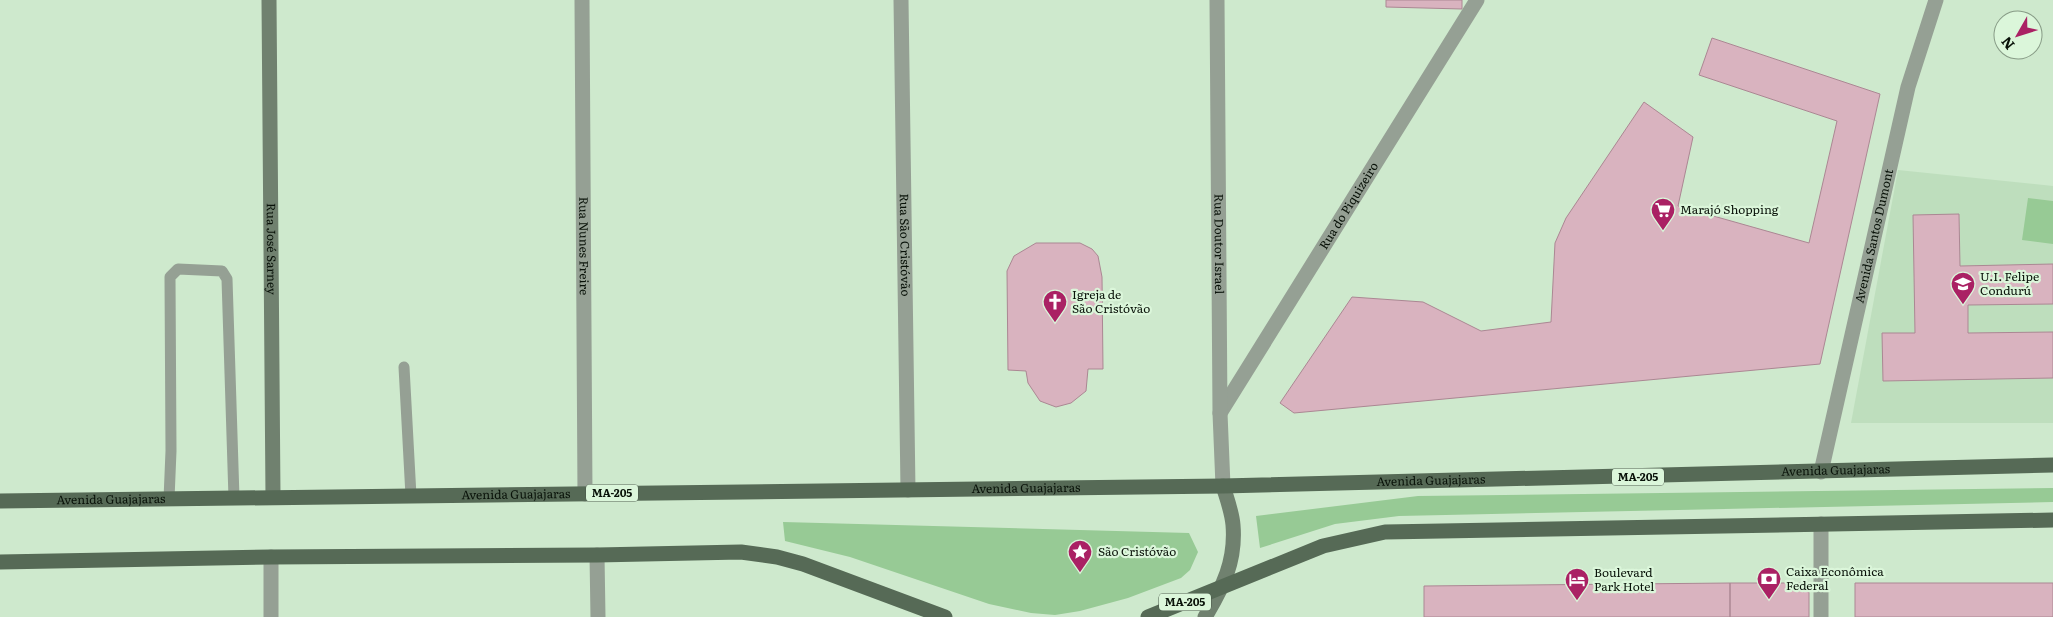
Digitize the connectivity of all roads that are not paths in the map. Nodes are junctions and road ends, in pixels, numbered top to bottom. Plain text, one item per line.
1 (269, 0) edge
2 (582, 0) edge
3 (902, 0) edge
4 (1217, 0) edge
5 (1477, 0) edge
6 (1936, 0) edge
7 (404, 367) dead end
8 (1220, 413) junction
9 (2053, 465) edge
10 (1821, 472) junction
11 (1224, 486) junction
12 (908, 490) junction
13 (585, 494) junction
14 (411, 496) junction
15 (273, 497) junction
16 (234, 498) junction
17 (169, 499) junction
18 (0, 501) edge
19 (2053, 520) edge
20 (1821, 524) junction
21 (597, 555) junction
22 (271, 557) junction
23 (0, 562) edge
24 (1223, 588) junction
25 (922, 614) edge
26 (271, 617) edge
27 (598, 617) edge
28 (945, 617) edge
29 (1148, 617) edge
30 (1205, 617) edge
31 (1821, 617) edge

1 - 15 main road, Rua José Sarney
2 - 13 street, Rua Nunes Freire
3 - 12 street, Rua São Cristóvão
4 - 8 street, Rua Doutor Israel
5 - 8 street, Rua do Piquizeiro
6 - 10 street, Avenida Santos Dumont
7 - 14 lane
8 - 11 street, Rua Doutor Israel
9 - 10 main road, Avenida Guajajaras / MA-205
10 - 11 main road, Avenida Guajajaras / MA-205
11 - 12 main road, Avenida Guajajaras / MA-205
11 - 24 main road, MA-205
12 - 13 main road, Avenida Guajajaras / MA-205
13 - 14 main road, Avenida Guajajaras / MA-205
14 - 15 main road, Avenida Guajajaras / MA-205
15 - 16 main road, Avenida Guajajaras / MA-205
16 - 17 main road, Avenida Guajajaras / MA-205
16 - 17 lane
17 - 18 main road, Avenida Guajajaras / MA-205
19 - 20 main road, MA-205
20 - 24 main road, MA-205
20 - 31 street
21 - 22 main road
21 - 25 main road
21 - 27 street
22 - 23 main road
22 - 26 street
24 - 29 main road, MA-205
24 - 30 main road, MA-205
25 - 28 main road

